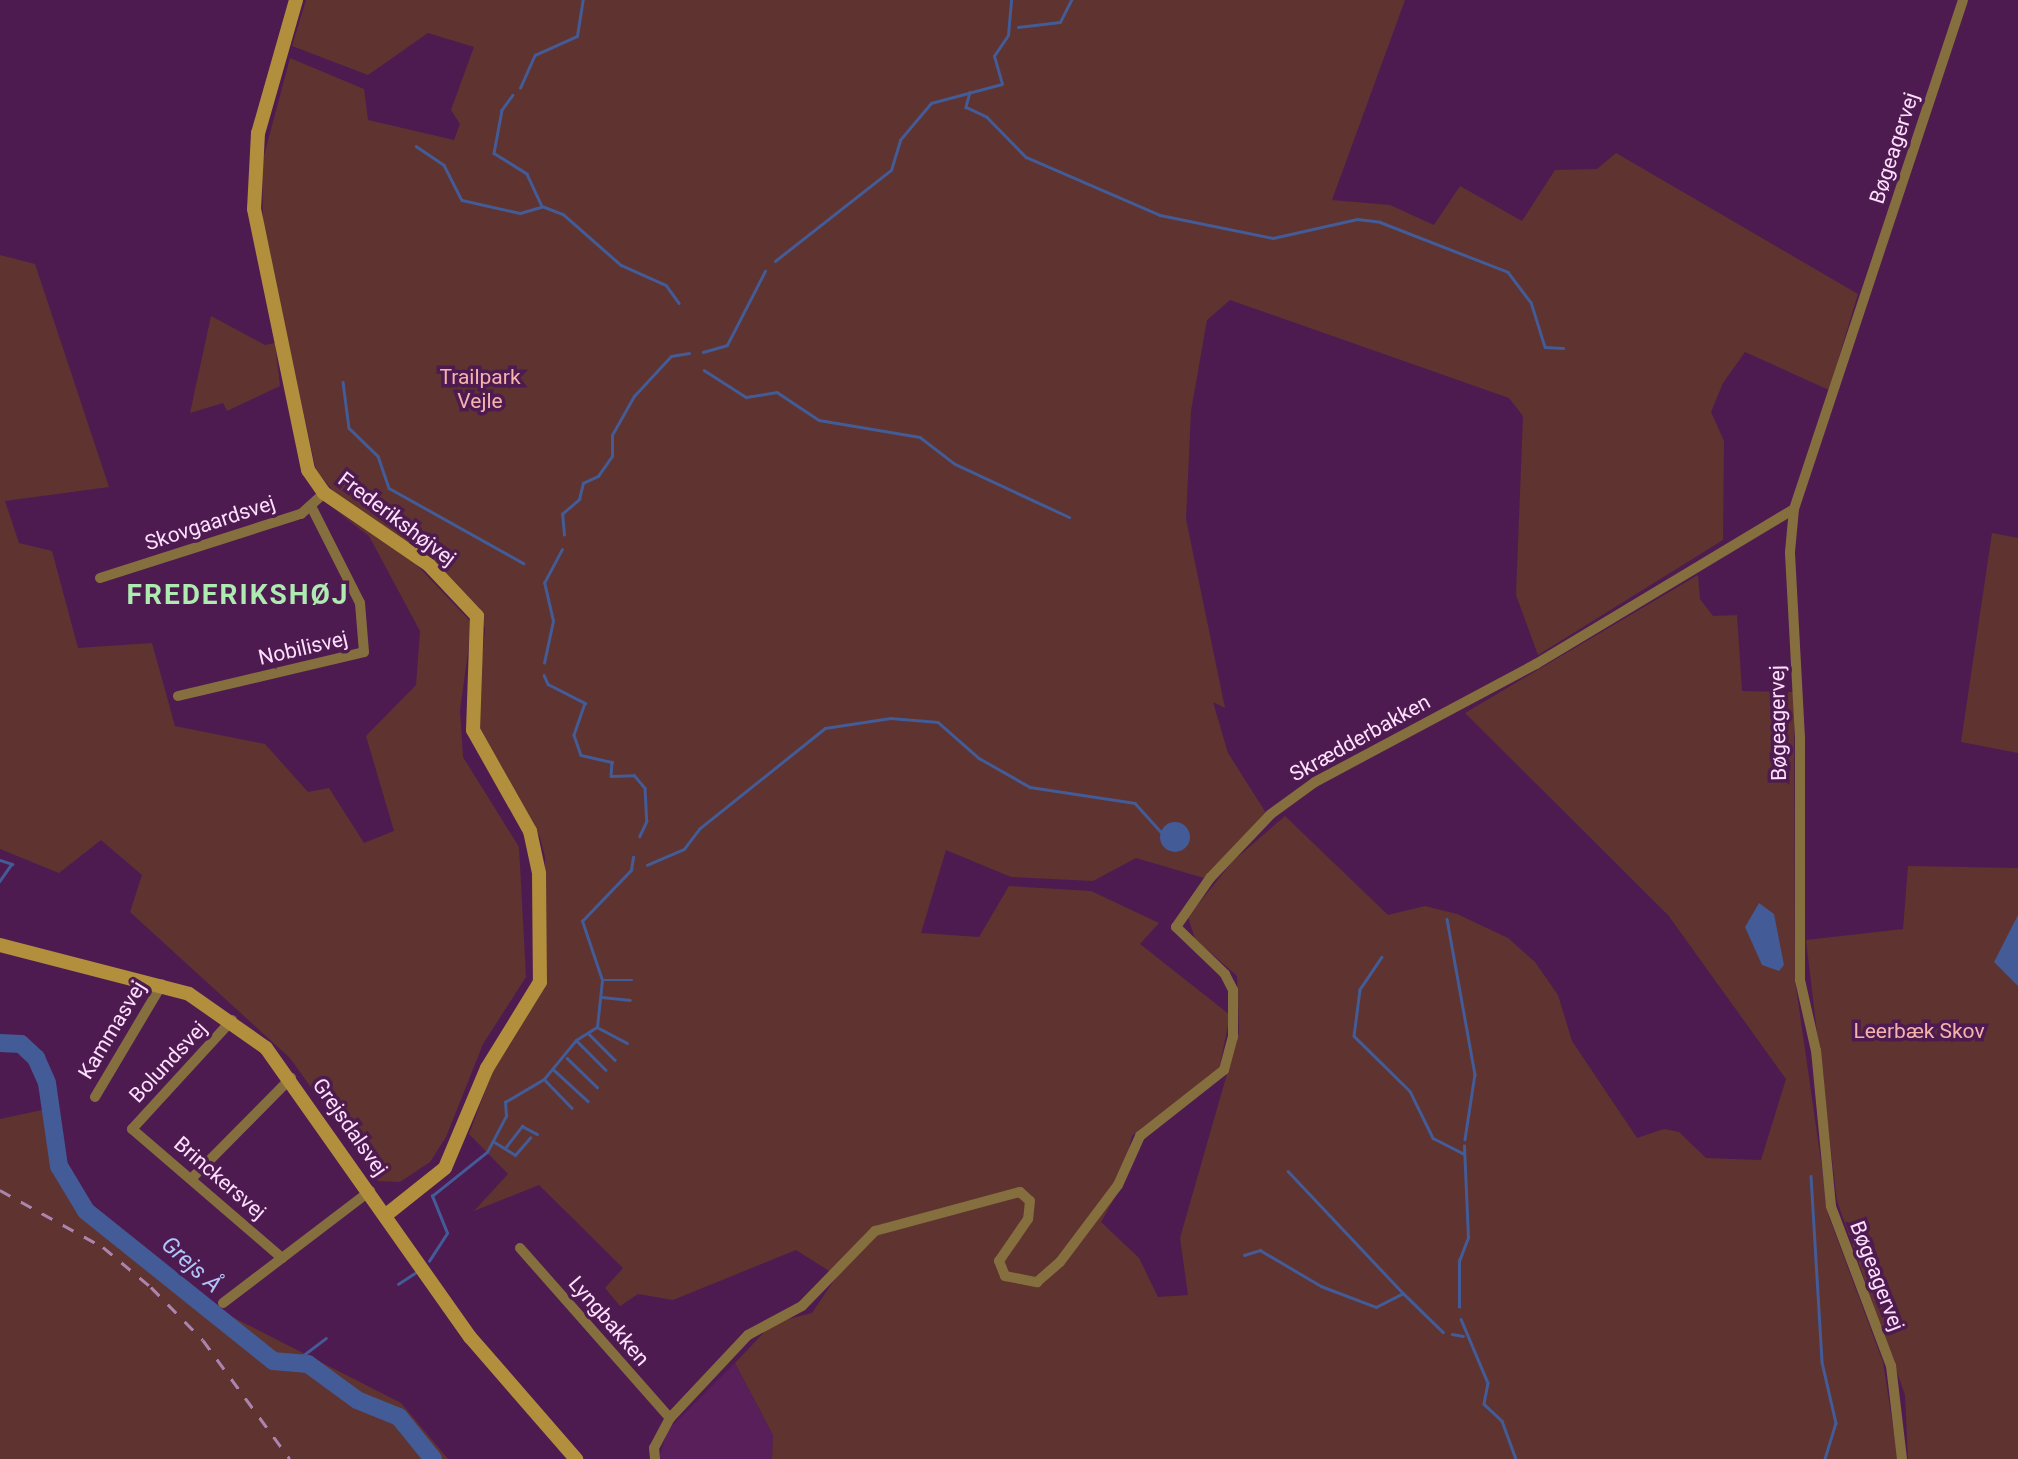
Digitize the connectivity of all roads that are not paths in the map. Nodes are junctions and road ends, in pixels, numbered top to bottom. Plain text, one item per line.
1 (296, 0) edge
2 (1963, 0) edge
3 (324, 493) junction
4 (312, 508) junction
5 (1794, 509) junction
6 (100, 578) dead end
7 (178, 696) dead end
8 (0, 945) edge
9 (162, 984) junction
10 (232, 1020) junction
11 (291, 1078) junction
12 (95, 1097) dead end
13 (132, 1129) joint
14 (192, 1178) junction
15 (370, 1191) junction
16 (386, 1215) junction
17 (520, 1248) dead end
18 (282, 1258) junction
19 (223, 1304) dead end
20 (670, 1418) junction
21 (576, 1459) edge
22 (655, 1459) edge
23 (1902, 1459) edge

1 - 3 street, Frederikshøjvej
2 - 5 street, Bøgeagervej
3 - 4 street
3 - 16 street, Frederikshøjvej
4 - 6 street, Skovgaardsvej
4 - 7 street, Nobilisvej
5 - 20 street, Skrædderbakken
5 - 23 street, Bøgeagervej
8 - 9 street, Grejsdalsvej
9 - 10 street, Grejsdalsvej
9 - 12 street, Kammasvej
10 - 11 street, Grejsdalsvej
10 - 13 street, Bolundsvej
11 - 14 street
11 - 15 street, Grejsdalsvej
13 - 14 street, Brinckersvej
14 - 18 street, Brinckersvej
15 - 16 street, Grejsdalsvej
15 - 18 street
16 - 21 street, Grejsdalsvej
17 - 20 street, Lyngbakken
18 - 19 street
20 - 22 street, Skrædderbakken

